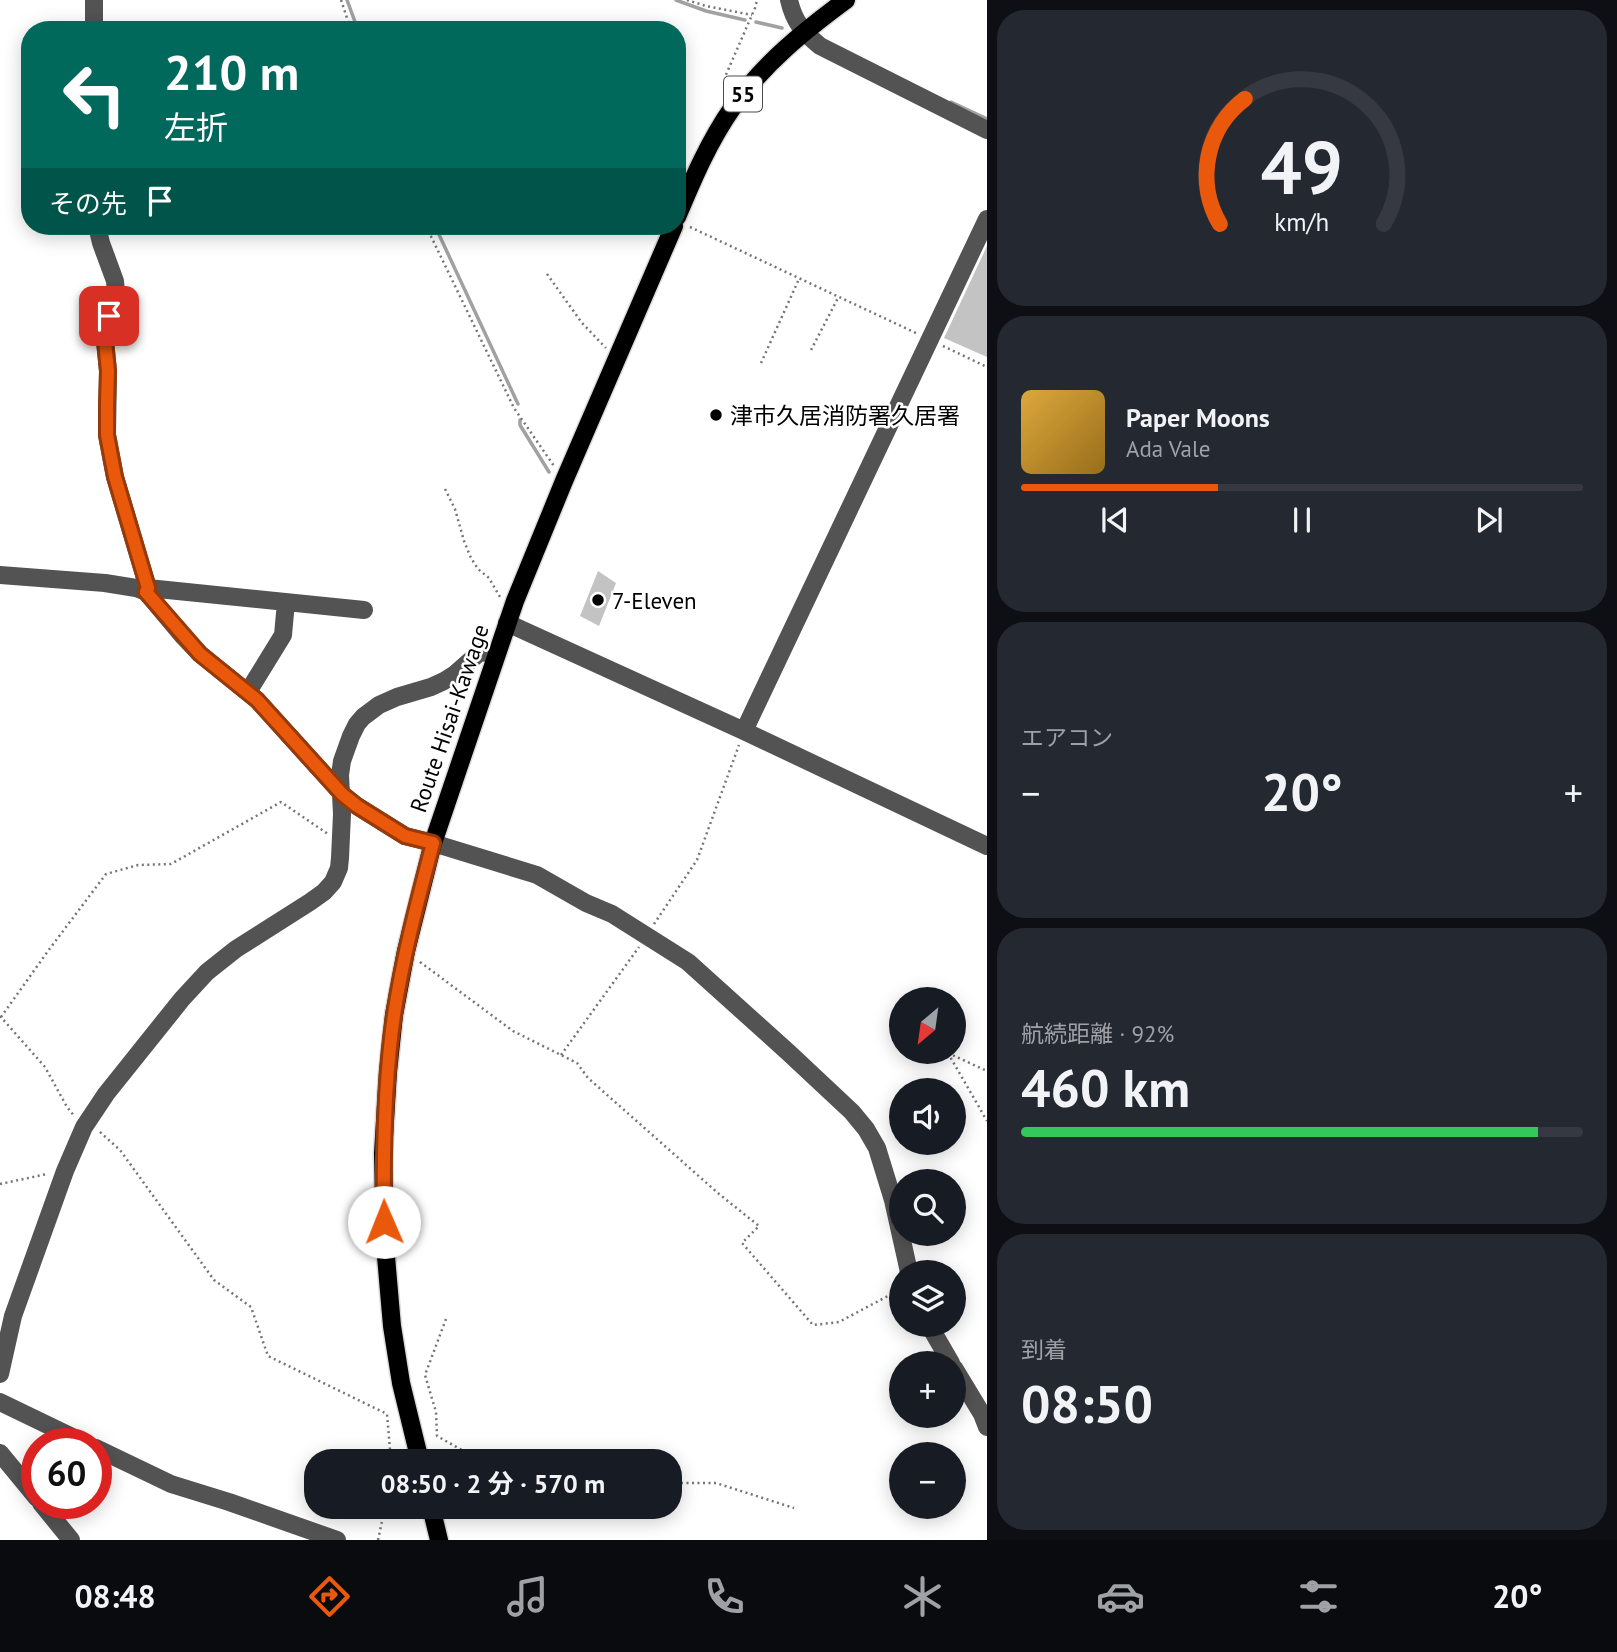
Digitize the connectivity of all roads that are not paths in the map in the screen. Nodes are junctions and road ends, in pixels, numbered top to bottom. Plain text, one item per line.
1 (94, 0) edge
2 (789, 0) edge
3 (846, 0) edge
4 (94, 21) edge
5 (804, 33) junction
6 (987, 130) edge
7 (686, 205) edge
8 (987, 219) edge
9 (99, 235) edge
10 (674, 235) edge
11 (0, 575) edge
12 (147, 590) junction
13 (286, 602) junction
14 (364, 610) dead end
15 (509, 616) junction
16 (496, 654) junction
17 (249, 693) junction
18 (744, 732) junction
19 (342, 794) junction
20 (433, 843) junction
21 (987, 846) edge
22 (906, 1260) edge
23 (0, 1374) edge
24 (966, 1387) edge
25 (0, 1402) edge
26 (987, 1427) edge
27 (53, 1428) edge
28 (417, 1449) edge
29 (0, 1454) edge
30 (112, 1456) edge
31 (21, 1479) edge
32 (54, 1519) edge
33 (434, 1519) edge
34 (71, 1540) edge
35 (337, 1540) edge
36 (439, 1540) edge

1 - 4 street
2 - 5 street
3 - 5 main road, Route Hisai-Kawage / 55
5 - 6 street
5 - 7 main road, Route Hisai-Kawage / 55
8 - 18 street
9 - 12 street
10 - 15 main road, Route Hisai-Kawage / 55
11 - 12 street
12 - 13 street
12 - 17 street
13 - 14 street
13 - 17 street
15 - 16 main road, Route Hisai-Kawage / 55
15 - 18 street
16 - 19 street
16 - 20 main road, Route Hisai-Kawage / 55
17 - 19 street
18 - 21 street
19 - 20 street
19 - 23 street
20 - 22 street
20 - 28 main road, Route Hisai-Kawage / 55
24 - 26 street
25 - 27 street
29 - 31 street
30 - 35 street
32 - 34 street
33 - 36 main road

